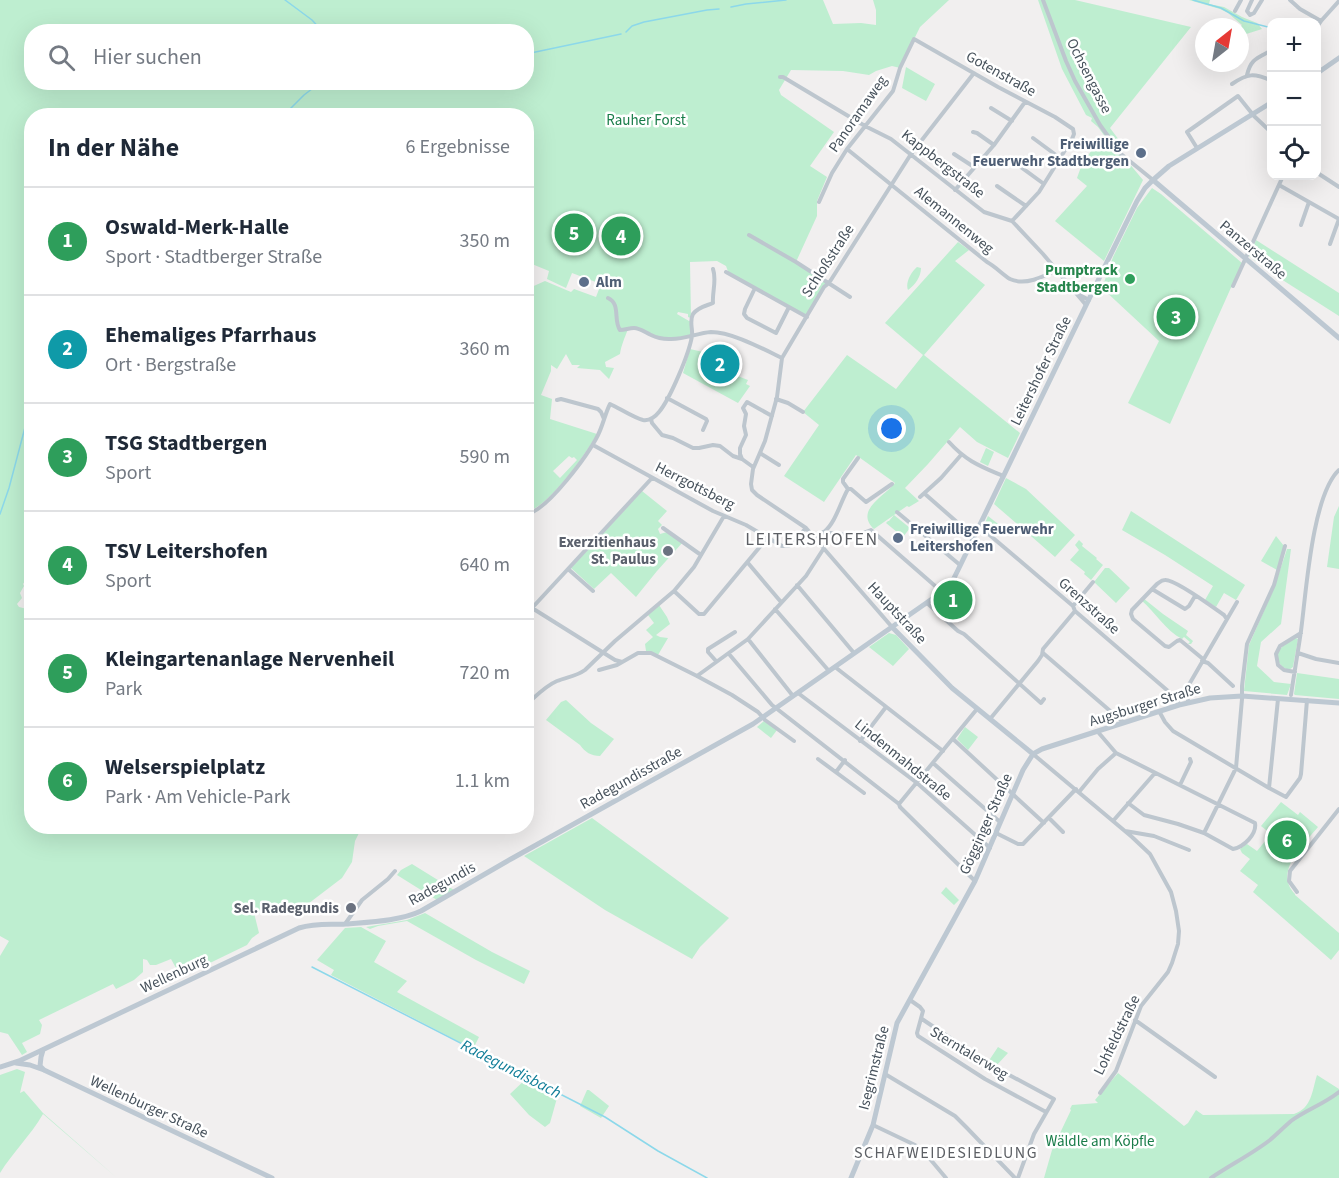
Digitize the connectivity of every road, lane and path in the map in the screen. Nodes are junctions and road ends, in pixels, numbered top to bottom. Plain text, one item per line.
1 (1043, 0) edge
2 (1241, 0) edge
3 (1252, 0) edge
4 (1262, 0) edge
5 (1290, 0) edge
6 (1339, 1) edge
7 (1235, 11) dead end
8 (1316, 18) edge
9 (1321, 21) edge
10 (914, 39) joint
11 (1267, 52) edge
12 (1339, 58) edge
13 (1320, 72) edge
14 (974, 74) junction
15 (1247, 75) junction
16 (780, 76) dead end
17 (1267, 79) edge
18 (1232, 84) dead end
19 (1025, 102) junction
20 (1267, 105) edge
21 (992, 108) dead end
22 (1252, 114) junction
23 (1012, 121) junction
24 (865, 126) junction
25 (1267, 129) edge
26 (973, 132) dead end
27 (1033, 138) dead end
28 (994, 145) junction
29 (1197, 148) junction
30 (847, 149) junction
31 (911, 154) junction
32 (954, 154) dead end
33 (1060, 158) junction
34 (1014, 162) dead end
35 (974, 167) junction
36 (1321, 175) edge
37 (1153, 180) junction
38 (1281, 180) edge
39 (1044, 183) junction
40 (892, 185) junction
41 (1279, 185) junction
42 (997, 186) dead end
43 (1339, 187) edge
44 (955, 189) junction
45 (819, 202) dead end
46 (1309, 202) junction
47 (1026, 206) junction
48 (1339, 219) edge
49 (1012, 221) junction
50 (1301, 225) dead end
51 (750, 235) dead end
52 (1330, 244) dead end
53 (1245, 259) junction
54 (712, 268) dead end
55 (1056, 270) junction
56 (726, 272) dead end
57 (829, 283) junction
58 (1233, 285) dead end
59 (755, 288) junction
60 (850, 297) dead end
61 (608, 298) dead end
62 (1087, 303) junction
63 (789, 307) junction
64 (807, 317) junction
65 (692, 336) junction
66 (1339, 338) edge
67 (782, 358) junction
68 (667, 398) junction
69 (776, 399) junction
70 (557, 400) dead end
71 (803, 412) dead end
72 (772, 416) junction
73 (651, 419) junction
74 (604, 420) junction
75 (703, 429) dead end
76 (949, 442) dead end
77 (593, 445) junction
78 (760, 453) junction
79 (960, 455) junction
80 (858, 458) dead end
81 (742, 459) junction
82 (779, 465) dead end
83 (753, 467) junction
84 (1339, 470) edge
85 (1004, 477) junction
86 (652, 478) junction
87 (751, 484) joint
88 (892, 484) dead end
89 (848, 489) junction
90 (534, 512) edge
91 (897, 512) dead end
92 (724, 516) junction
93 (979, 526) junction
94 (663, 528) dead end
95 (806, 528) junction
96 (823, 532) junction
97 (768, 537) junction
98 (974, 537) junction
99 (815, 538) junction
100 (1286, 546) dead end
101 (824, 548) junction
102 (701, 555) junction
103 (748, 563) junction
104 (961, 565) junction
105 (568, 569) junction
106 (1093, 582) dead end
107 (797, 585) junction
108 (1152, 589) junction
109 (593, 591) dead end
110 (674, 591) junction
111 (942, 592) junction
112 (1195, 596) junction
113 (781, 602) junction
114 (1236, 602) dead end
115 (927, 603) junction
116 (534, 606) edge
117 (1074, 608) junction
118 (534, 609) edge
119 (775, 609) junction
120 (1226, 618) junction
121 (892, 627) junction
122 (735, 632) dead end
123 (1301, 633) junction
124 (748, 639) junction
125 (603, 652) junction
126 (854, 653) junction
127 (1042, 653) junction
128 (1298, 653) junction
129 (729, 654) junction
130 (1203, 660) junction
131 (716, 661) junction
132 (623, 662) junction
133 (1339, 663) edge
134 (835, 667) junction
135 (599, 670) dead end
136 (829, 671) junction
137 (1295, 672) junction
138 (697, 676) junction
139 (1019, 684) junction
140 (1233, 686) dead end
141 (796, 694) junction
142 (1291, 695) dead end
143 (1242, 696) junction
144 (534, 697) edge
145 (1044, 699) dead end
146 (1278, 699) junction
147 (1307, 700) junction
148 (1189, 703) junction
149 (1339, 703) edge
150 (1179, 705) junction
151 (886, 707) junction
152 (776, 708) junction
153 (977, 709) junction
154 (1159, 711) junction
155 (762, 717) junction
156 (990, 719) junction
157 (1124, 723) junction
158 (1098, 732) junction
159 (952, 739) junction
160 (794, 741) dead end
161 (860, 741) junction
162 (943, 751) junction
163 (1116, 753) junction
164 (1033, 754) junction
165 (818, 759) dead end
166 (1190, 759) dead end
167 (845, 760) junction
168 (933, 763) junction
169 (1236, 768) junction
170 (836, 772) junction
171 (1155, 773) junction
172 (917, 783) junction
173 (1180, 785) junction
174 (1269, 788) junction
175 (1077, 790) junction
176 (864, 793) dead end
177 (1012, 794) junction
178 (1128, 803) junction
179 (899, 804) junction
180 (1218, 804) junction
181 (1339, 808) edge
182 (1049, 818) junction
183 (1113, 821) junction
184 (1001, 822) junction
185 (1044, 823) junction
186 (1125, 831) junction
187 (1064, 832) dead end
188 (1204, 833) junction
189 (996, 834) junction
190 (990, 848) junction
191 (1189, 850) dead end
192 (511, 859) joint
193 (395, 871) dead end
194 (975, 880) junction
195 (1297, 892) dead end
196 (963, 904) joint
197 (317, 924) joint
198 (345, 924) junction
199 (909, 1000) junction
200 (922, 1019) junction
201 (1135, 1020) junction
202 (43, 1050) junction
203 (14, 1063) junction
204 (0, 1067) edge
205 (44, 1070) junction
206 (885, 1074) junction
207 (1215, 1077) dead end
208 (1339, 1092) edge
209 (1100, 1093) dead end
210 (1046, 1112) junction
211 (873, 1125) junction
212 (272, 1178) edge
213 (851, 1178) edge
214 (946, 1178) edge
215 (1017, 1178) edge
216 (1211, 1178) edge

1 - 37 street, Ochsengasse
2 - 7 street
3 - 4 street
5 - 8 street
6 - 9 street
10 - 14 street, Gotenstraße
10 - 24 street, Panoramaweg
11 - 15 street
12 - 13 street
14 - 19 street, Gotenstraße
14 - 31 street, Schloßstraße
15 - 17 street
15 - 18 street
16 - 24 street, Kappbergstraße
19 - 23 street
19 - 33 street, Gotenstraße
20 - 22 street, Leitershofer Straße
21 - 23 street
22 - 25 street
22 - 29 street, Leitershofer Straße
22 - 29 street
23 - 28 street
24 - 30 street, Panoramaweg
24 - 31 street, Kappbergstraße
26 - 28 street
27 - 33 street
28 - 35 street
29 - 37 street, Leitershofer Straße
30 - 40 street, Alemannenweg
30 - 45 street, Panoramaweg
31 - 40 street, Schloßstraße
31 - 44 street, Kappbergstraße
32 - 35 street
33 - 39 street
34 - 39 street
35 - 44 street
36 - 43 street
37 - 53 street, Panzerstraße
37 - 62 street, Leitershofer Straße
38 - 41 street
39 - 47 street
40 - 55 street, Alemannenweg
40 - 57 street, Schloßstraße
41 - 46 street
41 - 53 street
42 - 47 street
44 - 49 street, Kappbergstraße
46 - 48 street
46 - 50 street
47 - 49 street
48 - 52 street
49 - 55 street, Kappbergstraße
51 - 57 street
53 - 58 street
53 - 66 street, Panzerstraße
54 - 65 street
55 - 62 street, Kappbergstraße
56 - 59 street
57 - 60 street
57 - 64 street, Schloßstraße
59 - 63 street
59 - 63 street
61 - 65 street
62 - 85 street, Leitershofer Straße
63 - 64 street
64 - 67 street, Schloßstraße
65 - 67 street
65 - 68 street
67 - 69 street, Schloßstraße
68 - 73 street
68 - 75 street
69 - 71 street
69 - 72 street, Schloßstraße
70 - 74 street
72 - 78 street, Schloßstraße
72 - 81 street
73 - 74 street
73 - 81 street
74 - 77 street
76 - 79 street
77 - 86 street, Herrgottsberg
77 - 90 street
78 - 82 street
78 - 83 street, Schloßstraße
79 - 85 street
79 - 98 street
80 - 89 street
81 - 83 street
83 - 87 street, Schloßstraße
84 - 123 street
85 - 93 street, Leitershofer Straße
86 - 92 street, Herrgottsberg
86 - 105 street
87 - 95 street, Hauptstraße
88 - 89 street
89 - 96 street
91 - 104 street
92 - 97 street, Herrgottsberg
92 - 102 street
93 - 98 street, Leitershofer Straße
93 - 117 street, Grenzstraße
94 - 102 street
95 - 97 street, Herrgottsberg
95 - 99 street, Hauptstraße
96 - 99 street
96 - 111 street
97 - 103 street
98 - 104 street, Leitershofer Straße
99 - 101 street, Hauptstraße
100 - 143 street
101 - 107 street
101 - 121 street, Hauptstraße
102 - 110 street
103 - 110 street
103 - 113 street
104 - 111 street, Radegundisstraße
105 - 109 street
105 - 116 street
106 - 117 street
107 - 113 street
107 - 126 street
108 - 112 street
108 - 112 street
108 - 130 street
110 - 125 street
111 - 115 street, Radegundisstraße
112 - 120 street
113 - 119 street
114 - 120 street
115 - 121 street, Radegundisstraße
115 - 139 street
117 - 127 street
117 - 150 street, Grenzstraße
118 - 125 street
119 - 124 street
119 - 136 street
120 - 130 street
121 - 126 street, Radegundisstraße
121 - 153 street, Hauptstraße
122 - 131 street
123 - 128 street
123 - 137 street
124 - 129 street
124 - 141 street, Lindenmahdstraße
125 - 132 street
125 - 144 street
126 - 134 street, Radegundisstraße
127 - 139 street
127 - 157 street
128 - 133 street
128 - 137 street
129 - 131 street
129 - 152 street
130 - 140 street
130 - 148 street
131 - 138 street
132 - 135 street
132 - 138 street
134 - 136 street, Radegundisstraße
134 - 151 street
136 - 141 street, Radegundisstraße
137 - 142 street
138 - 155 street
139 - 145 street
139 - 156 street
141 - 152 street, Radegundisstraße
141 - 161 street, Lindenmahdstraße
143 - 146 street, Augsburger Straße
143 - 148 street, Augsburger Straße
143 - 169 street
146 - 147 street, Augsburger Straße
146 - 174 street
147 - 149 street, Augsburger Straße
147 - 174 street
148 - 150 street, Augsburger Straße
150 - 154 street, Augsburger Straße
151 - 161 street
151 - 162 street
152 - 155 street, Radegundisstraße
152 - 167 street
153 - 156 street, Hauptstraße
153 - 159 street
154 - 157 street, Augsburger Straße
154 - 169 street
155 - 160 street
155 - 192 street, Radegundisstraße
156 - 164 street, Hauptstraße
157 - 158 street, Augsburger Straße
158 - 163 street
158 - 164 street, Augsburger Straße
159 - 162 street
159 - 177 street
161 - 172 street, Lindenmahdstraße
162 - 168 street
163 - 171 street
163 - 175 street
164 - 175 street, Lohfeldstraße
164 - 177 street, Gögginger Straße
165 - 170 street
166 - 173 street
167 - 170 street
167 - 179 street
168 - 172 street
168 - 184 street
169 - 174 street
169 - 180 street
170 - 176 street
171 - 173 street
171 - 178 street
172 - 179 street
172 - 190 street, Lindenmahdstraße
173 - 180 street
175 - 182 street
175 - 183 street, Lohfeldstraße
177 - 184 street, Gögginger Straße
177 - 185 street
178 - 183 street
178 - 188 street
179 - 194 street
180 - 188 street
180 - 188 street
181 - 195 street
182 - 185 street
182 - 187 street
183 - 186 street, Lohfeldstraße
184 - 189 street, Gögginger Straße
185 - 189 street
186 - 191 street, Lohfeldstraße
186 - 201 street, Lohfeldstraße
189 - 190 street, Gögginger Straße
190 - 194 street, Gögginger Straße
192 - 198 street, Radegundis
193 - 198 street
194 - 196 street, Gögginger Straße
196 - 199 street, Isegrimstraße
197 - 198 street, Radegundis
197 - 202 street, Wellenburg
199 - 200 street, Sterntalerweg
199 - 206 street, Isegrimstraße
200 - 210 street, Sterntalerweg
200 - 210 street
201 - 207 street
201 - 209 street, Lohfeldstraße
202 - 203 street, Wellenburg
202 - 205 street
203 - 204 street, Wellenburg
203 - 205 street, Wellenburger Straße
205 - 212 street, Wellenburger Straße
206 - 211 street, Isegrimstraße
206 - 215 street
208 - 216 street
210 - 215 street
211 - 213 street, Isegrimstraße
211 - 214 street

